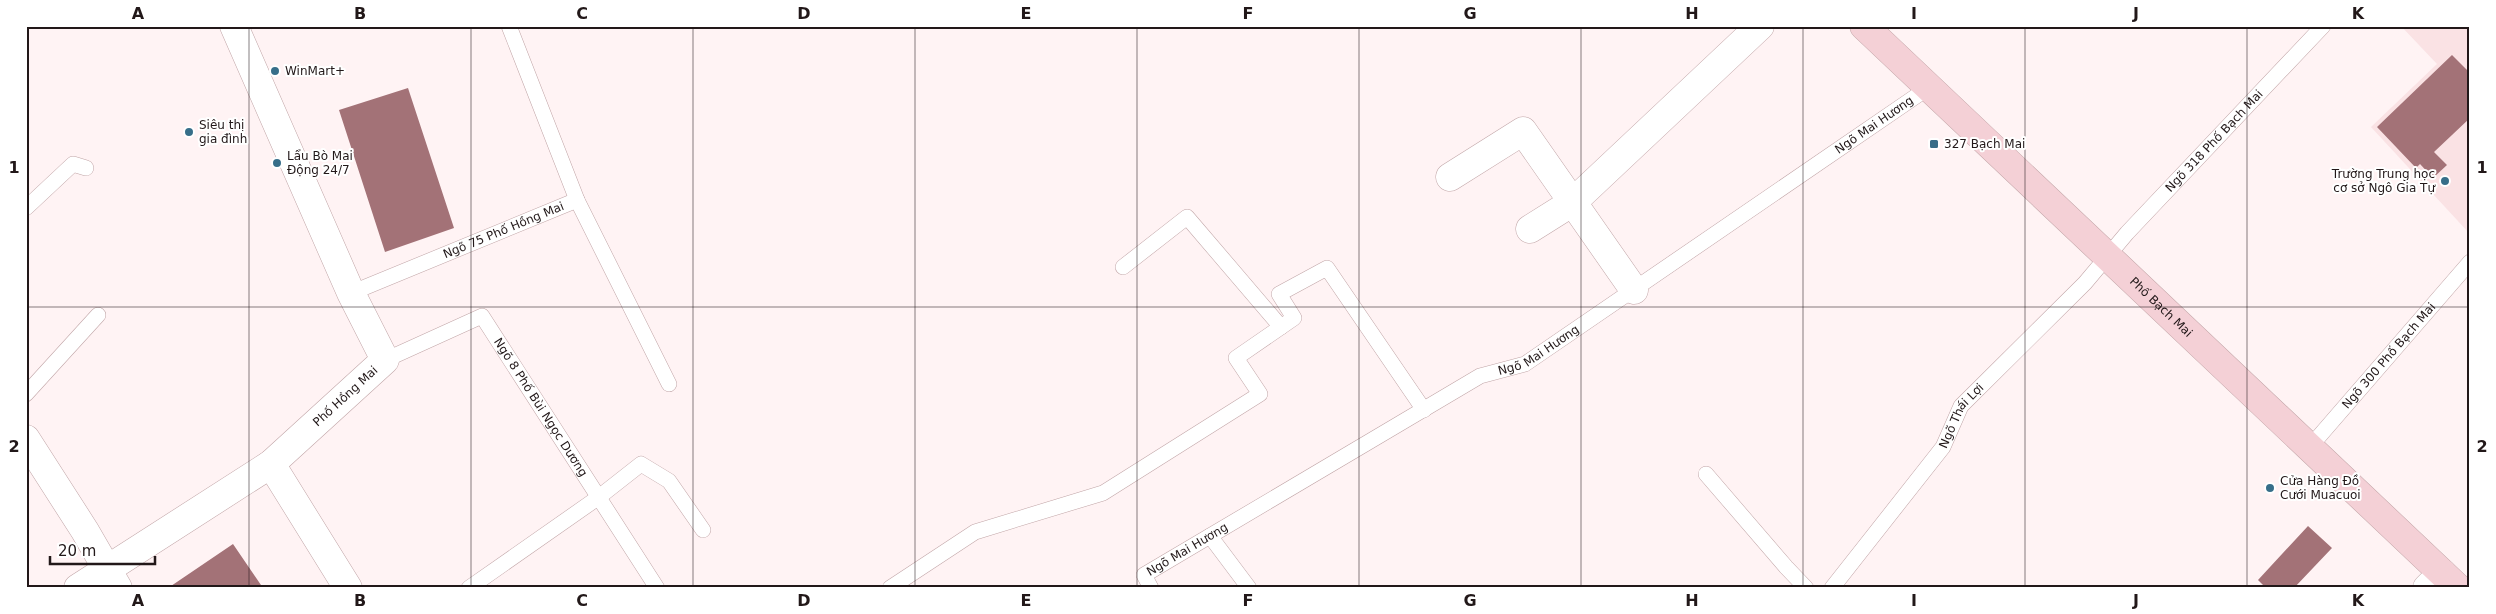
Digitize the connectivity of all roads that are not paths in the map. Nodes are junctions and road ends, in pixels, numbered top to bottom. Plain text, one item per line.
1 (234, 26) edge
2 (509, 26) edge
3 (1760, 26) edge
4 (1864, 26) edge
5 (2323, 26) edge
6 (1928, 88) junction
7 (86, 168) dead end
8 (1450, 178) dead end
9 (577, 200) junction
10 (1572, 202) junction
11 (26, 208) edge
12 (1530, 229) dead end
13 (2106, 257) junction
14 (2470, 262) edge
15 (1123, 266) dead end
16 (1634, 290) junction
17 (351, 293) junction
18 (98, 316) dead end
19 (1281, 327) junction
20 (385, 360) junction
21 (669, 384) dead end
22 (26, 394) edge
23 (1424, 410) junction
24 (26, 439) edge
25 (2309, 448) junction
26 (271, 464) junction
27 (1706, 474) dead end
28 (599, 497) junction
29 (703, 530) dead end
30 (1210, 536) junction
31 (112, 579) edge
32 (2443, 583) edge
33 (78, 588) edge
34 (348, 588) edge
35 (469, 588) edge
36 (657, 588) edge
37 (890, 588) edge
38 (1151, 588) edge
39 (1249, 588) edge
40 (1806, 588) edge
41 (1832, 588) edge

1 - 17 street, Phố Hồng Mai
2 - 9 lane
3 - 10 street
4 - 6 main road, Phố Bạch Mai
5 - 13 lane, Ngõ 318 Phố Bạch Mai
6 - 13 main road, Phố Bạch Mai
6 - 16 lane, Ngõ Mai Hương
7 - 11 lane
8 - 10 street
9 - 17 lane, Ngõ 75 Phố Hồng Mai
9 - 21 lane, Ngõ 75 Phố Hồng Mai
10 - 12 street
10 - 16 street
13 - 25 main road, Phố Bạch Mai
13 - 41 lane, Ngõ Thái Lợi
14 - 25 lane, Ngõ 300 Phố Bạch Mai
15 - 19 lane
16 - 23 lane, Ngõ Mai Hương
17 - 20 street, Phố Hồng Mai
18 - 22 lane
19 - 23 lane
19 - 37 lane
20 - 26 street, Phố Hồng Mai
20 - 28 lane, Ngõ 8 Phố Bùi Ngọc Dương
23 - 30 lane, Ngõ Mai Hương
24 - 31 street
25 - 32 main road, Phố Bạch Mai
26 - 31 street, Phố Hồng Mai
26 - 34 street
27 - 40 lane
28 - 29 lane
28 - 35 lane
28 - 36 lane, Ngõ 8 Phố Bùi Ngọc Dương
30 - 38 lane, Ngõ Mai Hương
30 - 39 lane
31 - 33 street, Phố Hồng Mai

